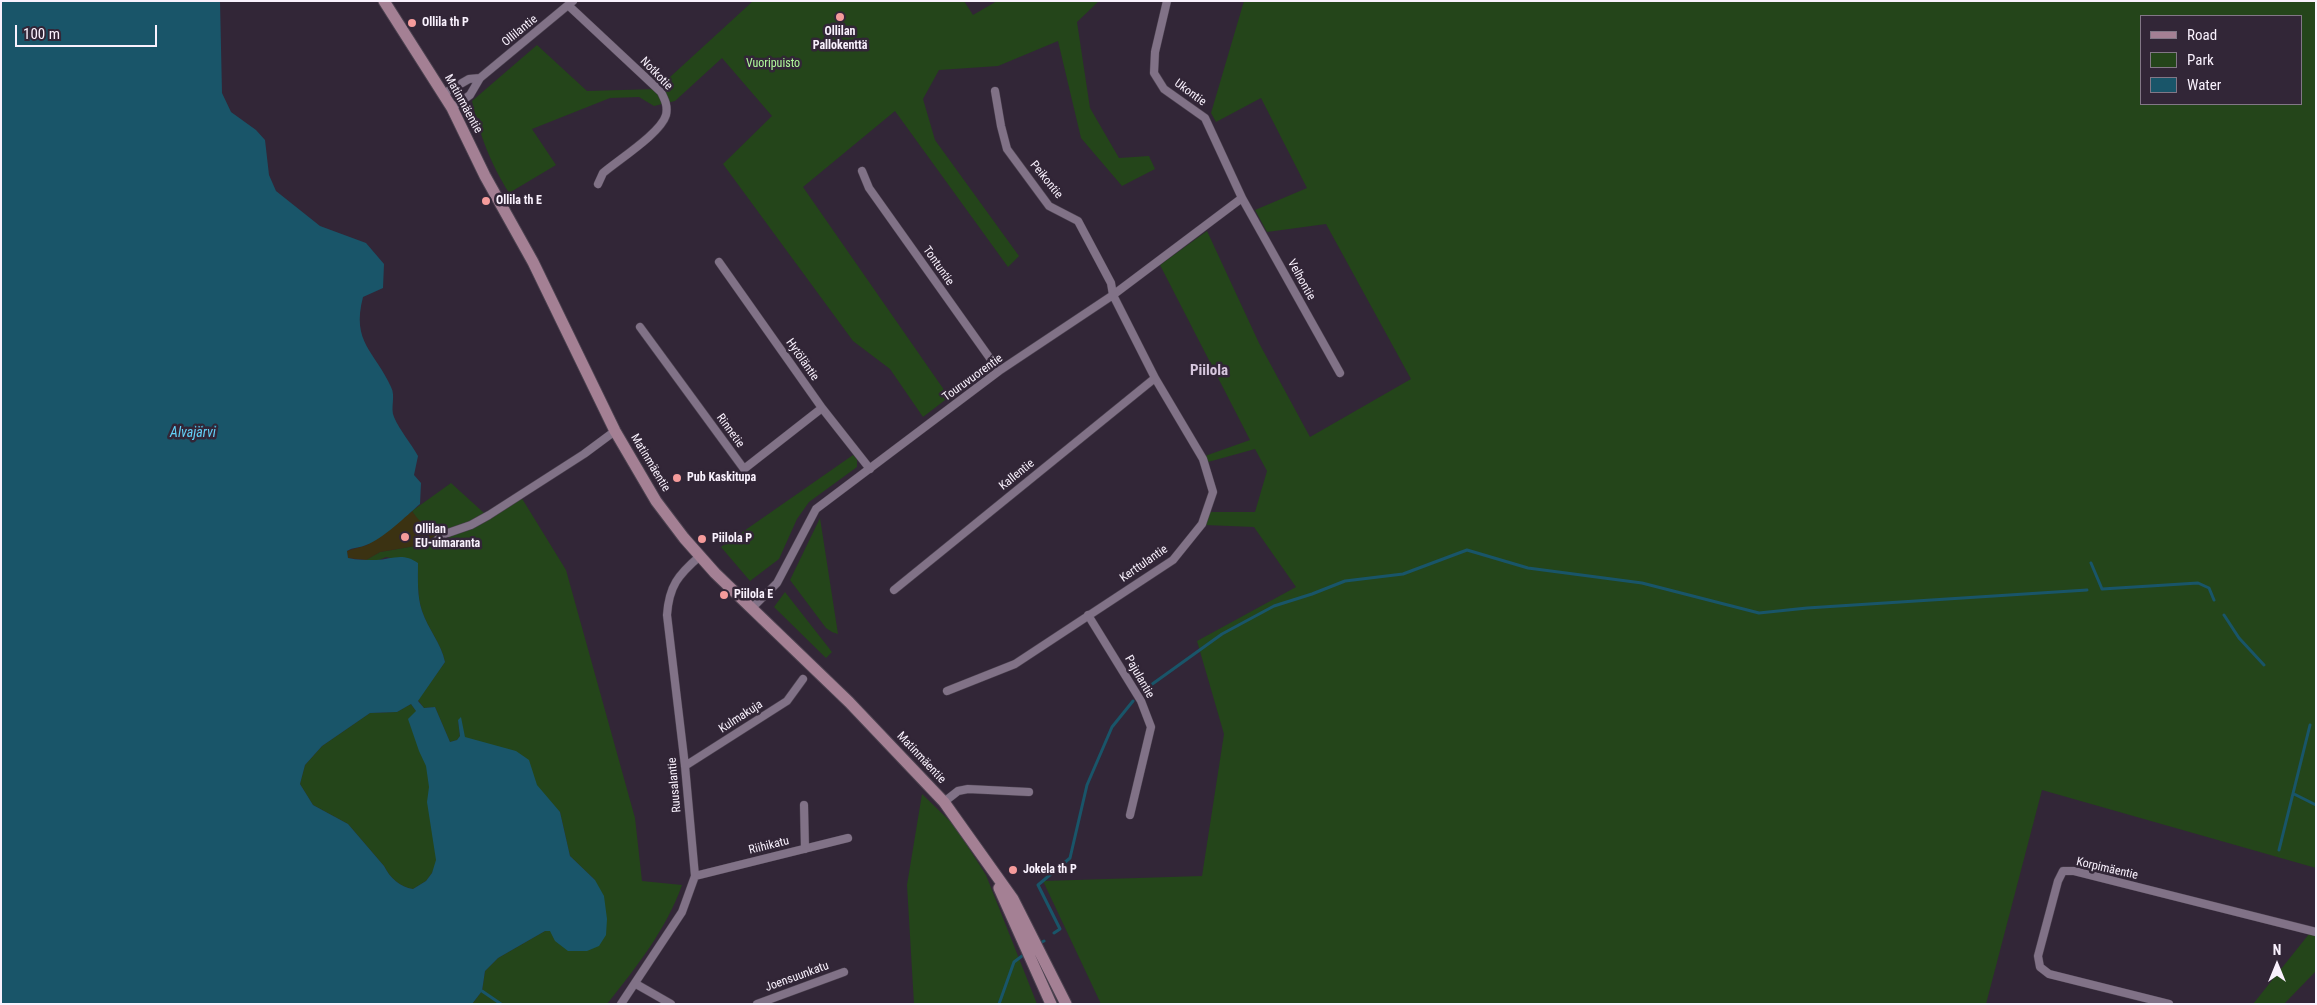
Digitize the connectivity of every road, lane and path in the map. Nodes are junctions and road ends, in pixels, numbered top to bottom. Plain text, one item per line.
1 (384, 1) edge
2 (1167, 1) edge
3 (571, 4) edge
4 (480, 78) junction
5 (995, 91) dead end
6 (443, 94) junction
7 (452, 108) junction
8 (862, 172) dead end
9 (598, 184) dead end
10 (1242, 198) junction
11 (719, 262) dead end
12 (1113, 295) junction
13 (640, 327) dead end
14 (999, 371) junction
15 (1340, 373) dead end
16 (1154, 378) junction
17 (822, 408) junction
18 (615, 431) junction
19 (870, 469) junction
20 (437, 540) dead end
21 (700, 556) junction
22 (894, 590) dead end
23 (752, 608) junction
24 (1088, 615) junction
25 (802, 679) dead end
26 (947, 691) dead end
27 (685, 766) junction
28 (1029, 792) dead end
29 (944, 802) junction
30 (804, 806) dead end
31 (1130, 814) dead end
32 (848, 838) dead end
33 (805, 849) junction
34 (991, 868) junction
35 (695, 876) junction
36 (2316, 932) edge
37 (844, 972) dead end
38 (636, 984) junction
39 (621, 1004) edge
40 (671, 1004) edge
41 (757, 1004) edge
42 (1051, 1004) edge
43 (1066, 1004) edge
44 (2169, 1004) edge

1 - 6 main road, Matinmäentie
2 - 10 street, Ukontie
3 - 4 street, Ollilantie
3 - 9 street, Notkotie
4 - 6 street, Ollilantie
4 - 7 street, Ollilantie
5 - 12 street, Peikontie
6 - 7 main road, Matinmäentie
7 - 18 main road, Matinmäentie
8 - 14 street, Tontuntie
10 - 12 street, Touruvuorentie
10 - 15 street, Velhontie
11 - 17 street, Hytöläntie
12 - 14 street, Touruvuorentie
12 - 16 street, Kerttulantie
13 - 17 street, Rinnetie
14 - 19 street, Touruvuorentie
16 - 22 street, Kallentie
16 - 24 street, Kerttulantie
17 - 19 street, Hytöläntie
18 - 20 street
18 - 21 main road, Matinmäentie
19 - 23 street, Touruvuorentie
21 - 23 main road, Matinmäentie
21 - 27 street, Ruusalantie
23 - 29 main road, Matinmäentie
24 - 26 street, Kerttulantie
24 - 31 street, Pajulantie
25 - 27 street, Kulmakuja
27 - 35 street, Ruusalantie
28 - 29 street
29 - 34 main road, Matinmäentie
30 - 33 street
32 - 33 street, Riihikatu
33 - 35 street, Riihikatu
34 - 42 main road, Matinmäentie
34 - 43 main road, Matinmäentie
35 - 38 street, Ruusalantie
36 - 44 street, Korpimäentie
37 - 41 street, Joensuunkatu
38 - 39 street, Ruusalantie
38 - 40 street

